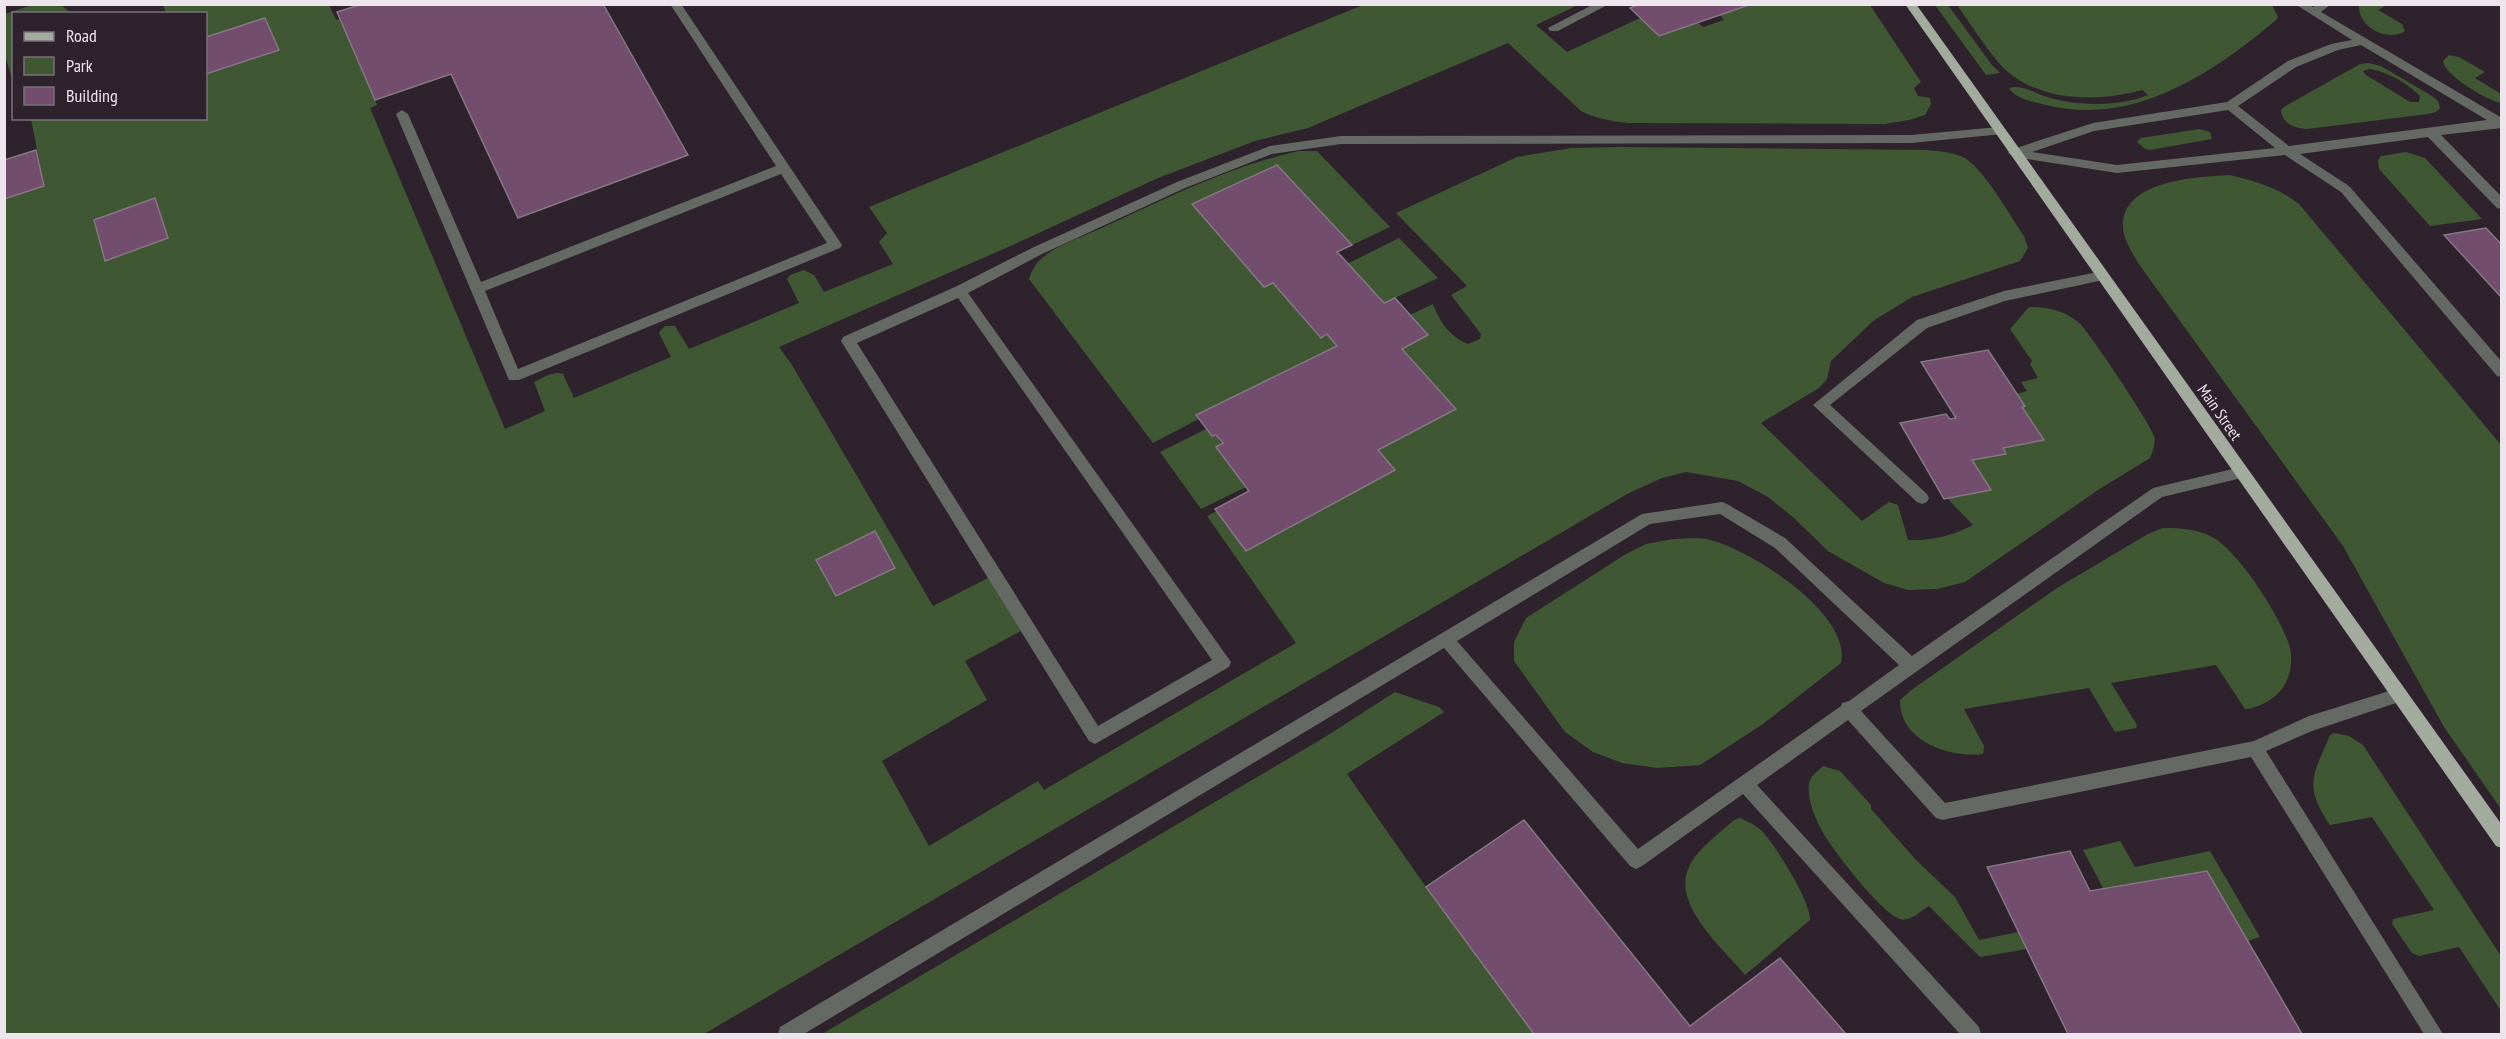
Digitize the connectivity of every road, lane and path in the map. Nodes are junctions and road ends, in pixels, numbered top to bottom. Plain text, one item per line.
1 (675, 4) edge
2 (1604, 4) edge
3 (1910, 4) edge
4 (2300, 4) edge
5 (2326, 4) edge
6 (2313, 12) junction
7 (1554, 28) dead end
8 (2360, 42) junction
9 (2230, 106) junction
10 (402, 114) dead end
11 (2500, 123) edge
12 (2000, 131) junction
13 (2431, 132) junction
14 (2287, 151) junction
15 (2014, 153) junction
16 (782, 169) junction
17 (2502, 205) edge
18 (2103, 276) junction
19 (477, 289) junction
20 (960, 291) junction
21 (2502, 372) edge
22 (2241, 473) junction
23 (1922, 498) dead end
24 (1446, 639) junction
25 (1910, 665) junction
26 (2399, 694) junction
27 (1848, 708) junction
28 (2255, 748) junction
29 (1745, 784) junction
30 (2502, 840) edge
31 (787, 1035) edge
32 (1972, 1035) edge
33 (2434, 1035) edge

1 - 16 lane
2 - 7 lane
3 - 12 main road, Main Street
4 - 6 lane
5 - 6 lane
6 - 8 lane
8 - 9 lane
8 - 11 lane
9 - 14 lane
9 - 15 lane
10 - 19 lane
11 - 13 lane
12 - 15 main road, Main Street
12 - 20 lane
13 - 14 lane
13 - 17 lane
14 - 15 lane
14 - 21 lane
15 - 18 main road, Main Street
16 - 19 lane
16 - 19 lane
18 - 22 main road, Main Street
18 - 23 lane
20 - 20 lane
22 - 25 lane
22 - 26 main road, Main Street
24 - 25 lane
24 - 29 lane
24 - 31 lane
25 - 27 lane
26 - 28 lane
26 - 30 main road, Main Street
27 - 28 lane
27 - 29 lane
28 - 33 lane
29 - 32 lane

